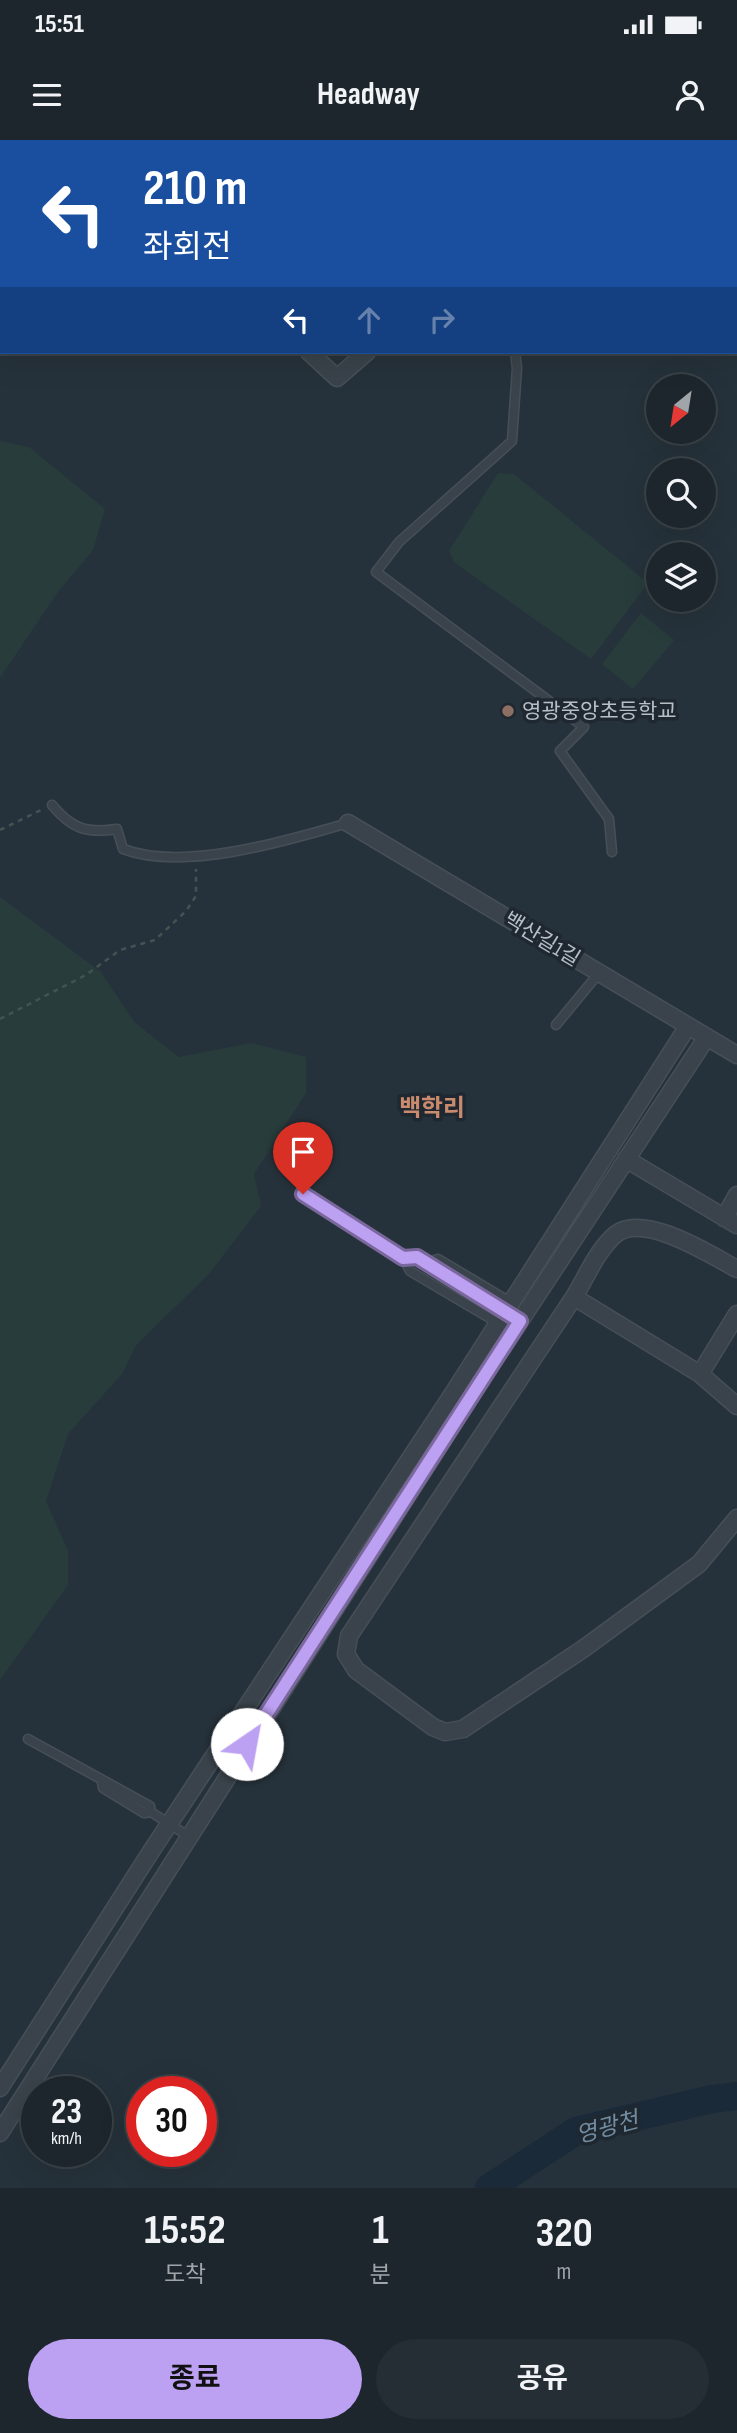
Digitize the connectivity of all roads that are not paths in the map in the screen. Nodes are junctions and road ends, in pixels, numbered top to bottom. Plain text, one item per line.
1 (311, 354) edge
2 (365, 354) edge
3 (515, 354) edge
4 (52, 805) road end
5 (348, 823) joint
6 (612, 852) dead end
7 (599, 973) junction
8 (556, 1025) dead end
9 (688, 1026) junction
10 (707, 1037) junction
11 (737, 1055) edge
12 (626, 1159) junction
13 (303, 1194) dead end
14 (737, 1195) edge
15 (730, 1221) edge
16 (403, 1258) junction
17 (737, 1269) edge
18 (574, 1297) junction
19 (505, 1312) junction
20 (737, 1314) edge
21 (519, 1322) junction
22 (699, 1374) junction
23 (737, 1406) edge
24 (737, 1518) edge
25 (28, 1740) dead end
26 (169, 1824) junction
27 (188, 1836) junction
28 (0, 2088) edge
29 (0, 2133) edge

1 - 2 street
3 - 6 lane
4 - 5 lane
5 - 7 street, 백산길1길
7 - 8 lane
7 - 9 street, 백산길1길
9 - 10 street, 백산길1길
9 - 19 street
10 - 11 street, 백산길1길
10 - 12 street
12 - 15 street
12 - 21 street
13 - 16 lane
14 - 15 street
16 - 19 lane
16 - 19 lane
17 - 18 street
18 - 22 street
18 - 24 street
19 - 21 lane
19 - 21 lane
19 - 26 street
20 - 22 street
21 - 27 street
22 - 23 street
25 - 26 lane
26 - 27 lane
26 - 28 street
27 - 29 street

